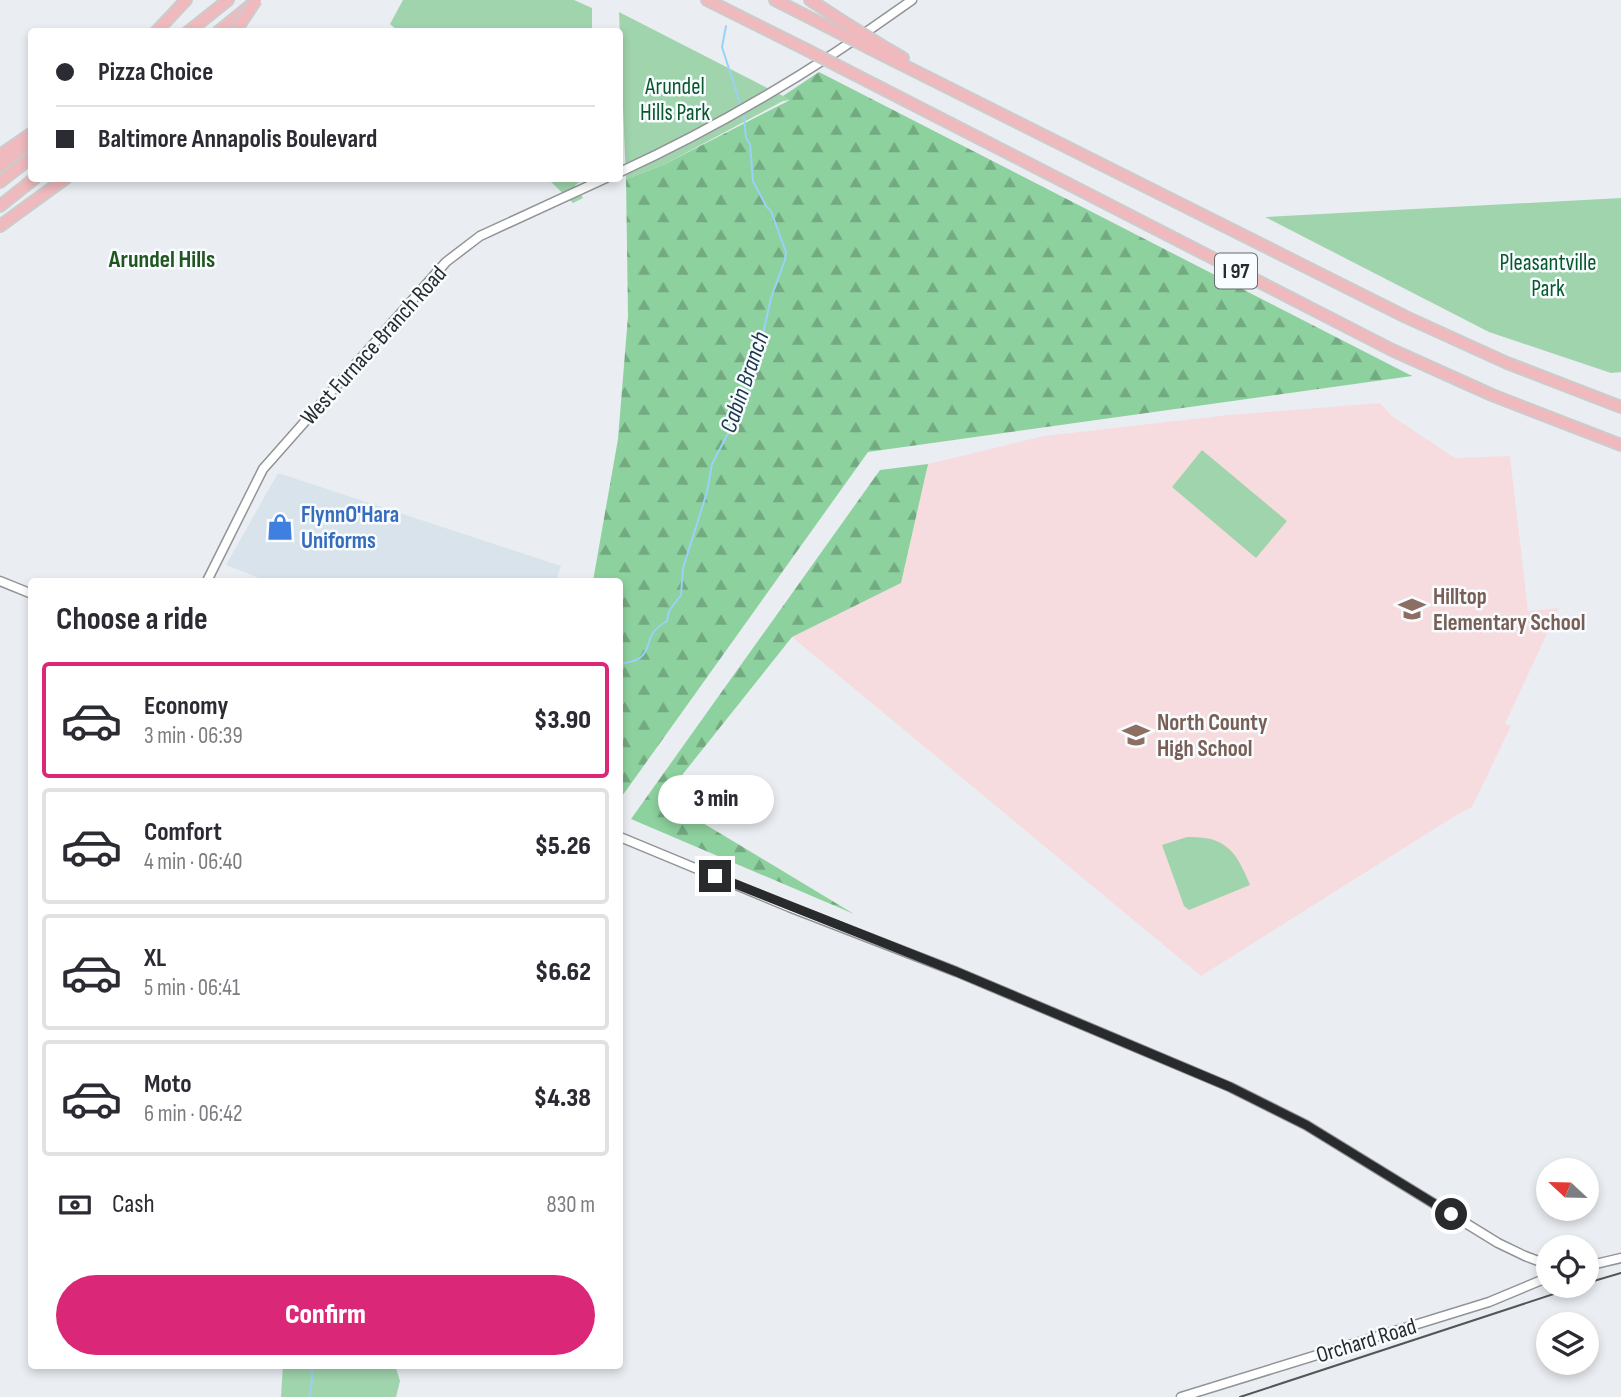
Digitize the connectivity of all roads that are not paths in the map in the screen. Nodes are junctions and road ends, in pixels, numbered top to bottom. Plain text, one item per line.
1 (186, 0) edge
2 (228, 0) edge
3 (257, 0) edge
4 (708, 0) edge
5 (775, 0) edge
6 (810, 0) edge
7 (912, 0) edge
8 (160, 28) edge
9 (193, 28) edge
10 (223, 28) edge
11 (238, 28) edge
12 (875, 47) junction
13 (28, 135) edge
14 (28, 143) edge
15 (0, 155) edge
16 (28, 160) edge
17 (0, 166) edge
18 (623, 171) edge
19 (0, 182) edge
20 (30, 182) edge
21 (60, 182) edge
22 (597, 182) edge
23 (0, 206) edge
24 (0, 226) edge
25 (1621, 407) edge
26 (1621, 445) edge
27 (208, 578) edge
28 (0, 581) edge
29 (28, 592) edge
30 (623, 838) edge
31 (1621, 1258) edge
32 (1536, 1260) edge
33 (1599, 1263) edge
34 (1536, 1282) edge
35 (1181, 1397) edge

1 - 8 highway
2 - 9 highway
3 - 10 highway
3 - 11 highway, bridge
4 - 26 highway, I 97, bridge
5 - 12 highway, bridge
6 - 12 highway, bridge
7 - 18 main road
12 - 25 highway, I 97
13 - 15 highway
14 - 17 highway
16 - 19 highway
20 - 23 highway
21 - 24 highway
22 - 27 main road, West Furnace Branch Road
28 - 29 main road
30 - 32 main road
31 - 33 main road
34 - 35 main road, Orchard Road

